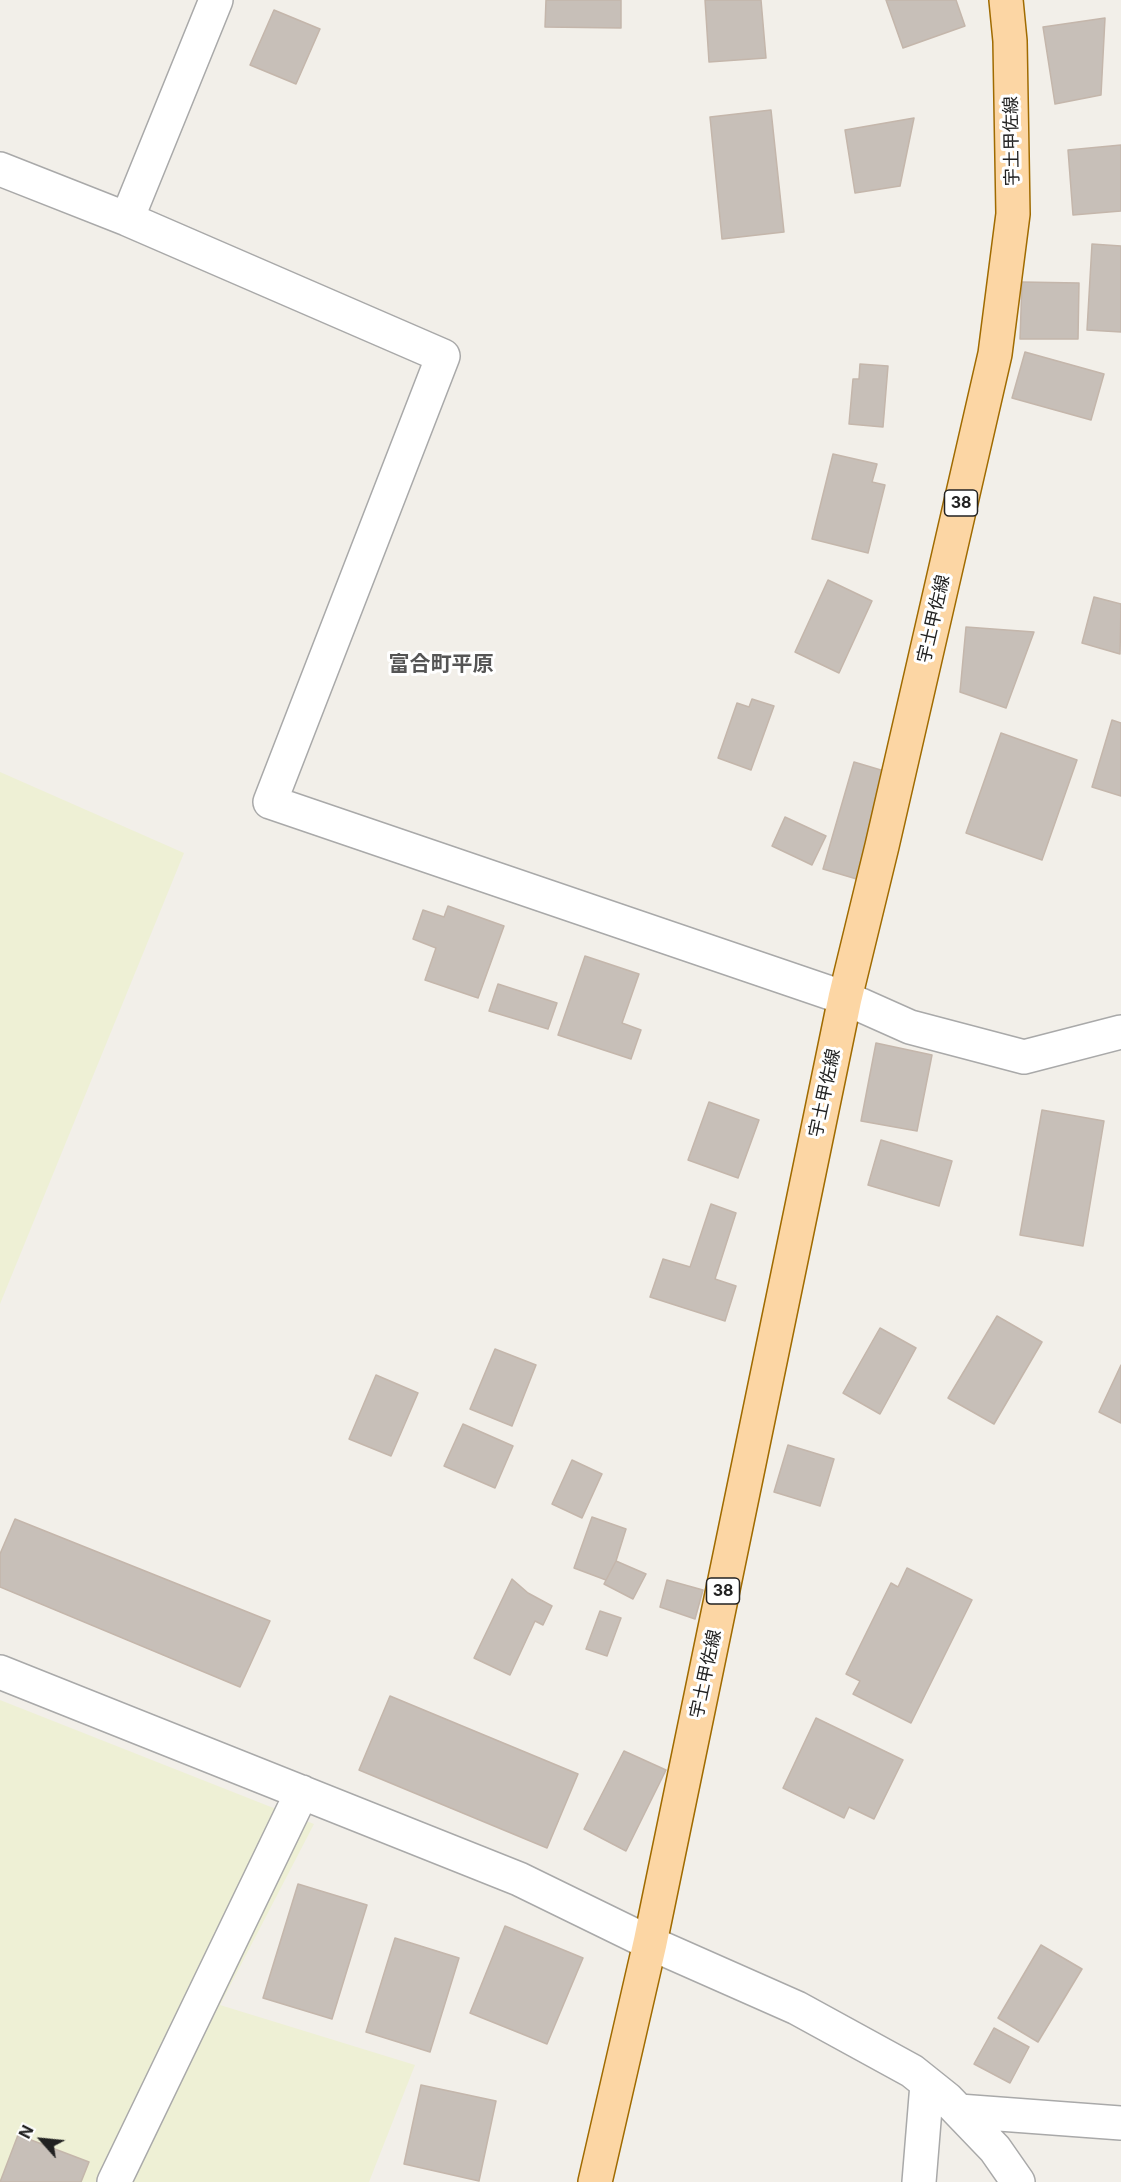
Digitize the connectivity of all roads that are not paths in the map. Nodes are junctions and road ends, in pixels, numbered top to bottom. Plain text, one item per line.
1 (216, 0) edge
2 (1006, 0) edge
3 (0, 169) edge
4 (127, 219) junction
5 (845, 998) junction
6 (1121, 1032) edge
7 (0, 1672) edge
8 (302, 1792) junction
9 (650, 1942) junction
10 (927, 2084) junction
11 (959, 2111) junction
12 (1121, 2123) edge
13 (114, 2182) edge
14 (595, 2182) edge
15 (919, 2182) edge
16 (1018, 2182) edge

1 - 4 street
2 - 5 main road, 宇土甲佐線 / 38
3 - 4 street
4 - 5 street
5 - 6 street
5 - 9 main road, 宇土甲佐線 / 38
7 - 8 street
8 - 9 street
8 - 13 street
9 - 10 street
9 - 14 main road, 宇土甲佐線 / 38
10 - 11 street
10 - 15 street
11 - 12 street
11 - 16 street

